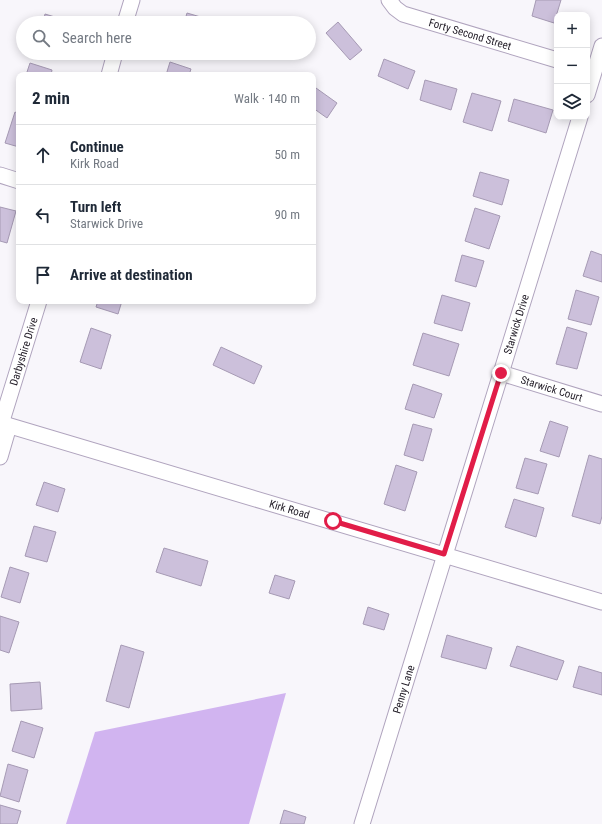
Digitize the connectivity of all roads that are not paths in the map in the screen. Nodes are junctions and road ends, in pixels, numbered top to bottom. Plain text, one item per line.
1 (132, 0) edge
2 (389, 0) edge
3 (127, 16) edge
4 (602, 46) edge
5 (554, 59) edge
6 (113, 60) edge
7 (594, 71) edge
8 (109, 72) edge
9 (590, 85) edge
10 (579, 120) edge
11 (0, 175) edge
12 (16, 180) edge
13 (37, 304) edge
14 (501, 373) junction
15 (602, 404) edge
16 (3, 425) edge
17 (0, 457) edge
18 (444, 554) junction
19 (602, 602) edge
20 (362, 824) edge

1 - 3 street
2 - 5 street, Forty Second Street
4 - 7 street
6 - 8 street
7 - 9 street
10 - 14 street, Starwick Drive
11 - 12 street
13 - 16 street, Darbyshire Drive
14 - 15 street, Starwick Court
14 - 18 street, Starwick Drive
16 - 17 street, Darbyshire Drive
16 - 18 street, Kirk Road
18 - 19 street, Kirk Road
18 - 20 street, Penny Lane

